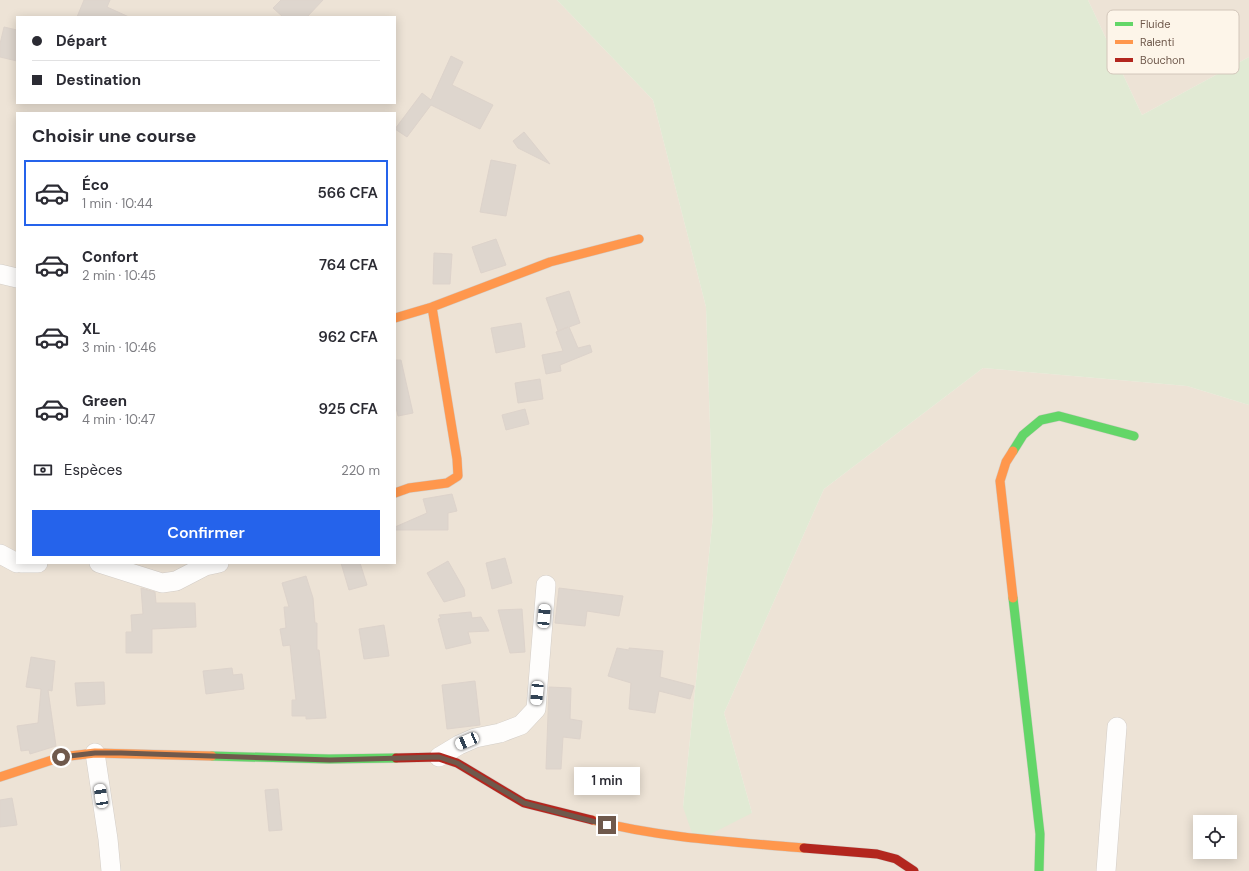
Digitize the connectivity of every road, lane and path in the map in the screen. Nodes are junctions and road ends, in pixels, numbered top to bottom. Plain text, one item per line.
1 (639, 239) dead end
2 (0, 274) edge
3 (16, 278) edge
4 (432, 307) junction
5 (396, 318) edge
6 (1134, 436) dead end
7 (396, 493) edge
8 (0, 554) edge
9 (16, 562) edge
10 (102, 564) edge
11 (215, 564) edge
12 (546, 585) dead end
13 (1117, 727) dead end
14 (95, 753) junction
15 (439, 757) junction
16 (0, 777) edge
17 (111, 871) edge
18 (914, 871) edge
19 (1039, 871) edge
20 (1106, 871) edge

1 - 4 street
2 - 3 street
4 - 5 street
4 - 7 street
6 - 19 street
8 - 9 street
10 - 11 street
12 - 15 street
13 - 20 street
14 - 15 street
14 - 16 street
14 - 17 street
15 - 18 street

